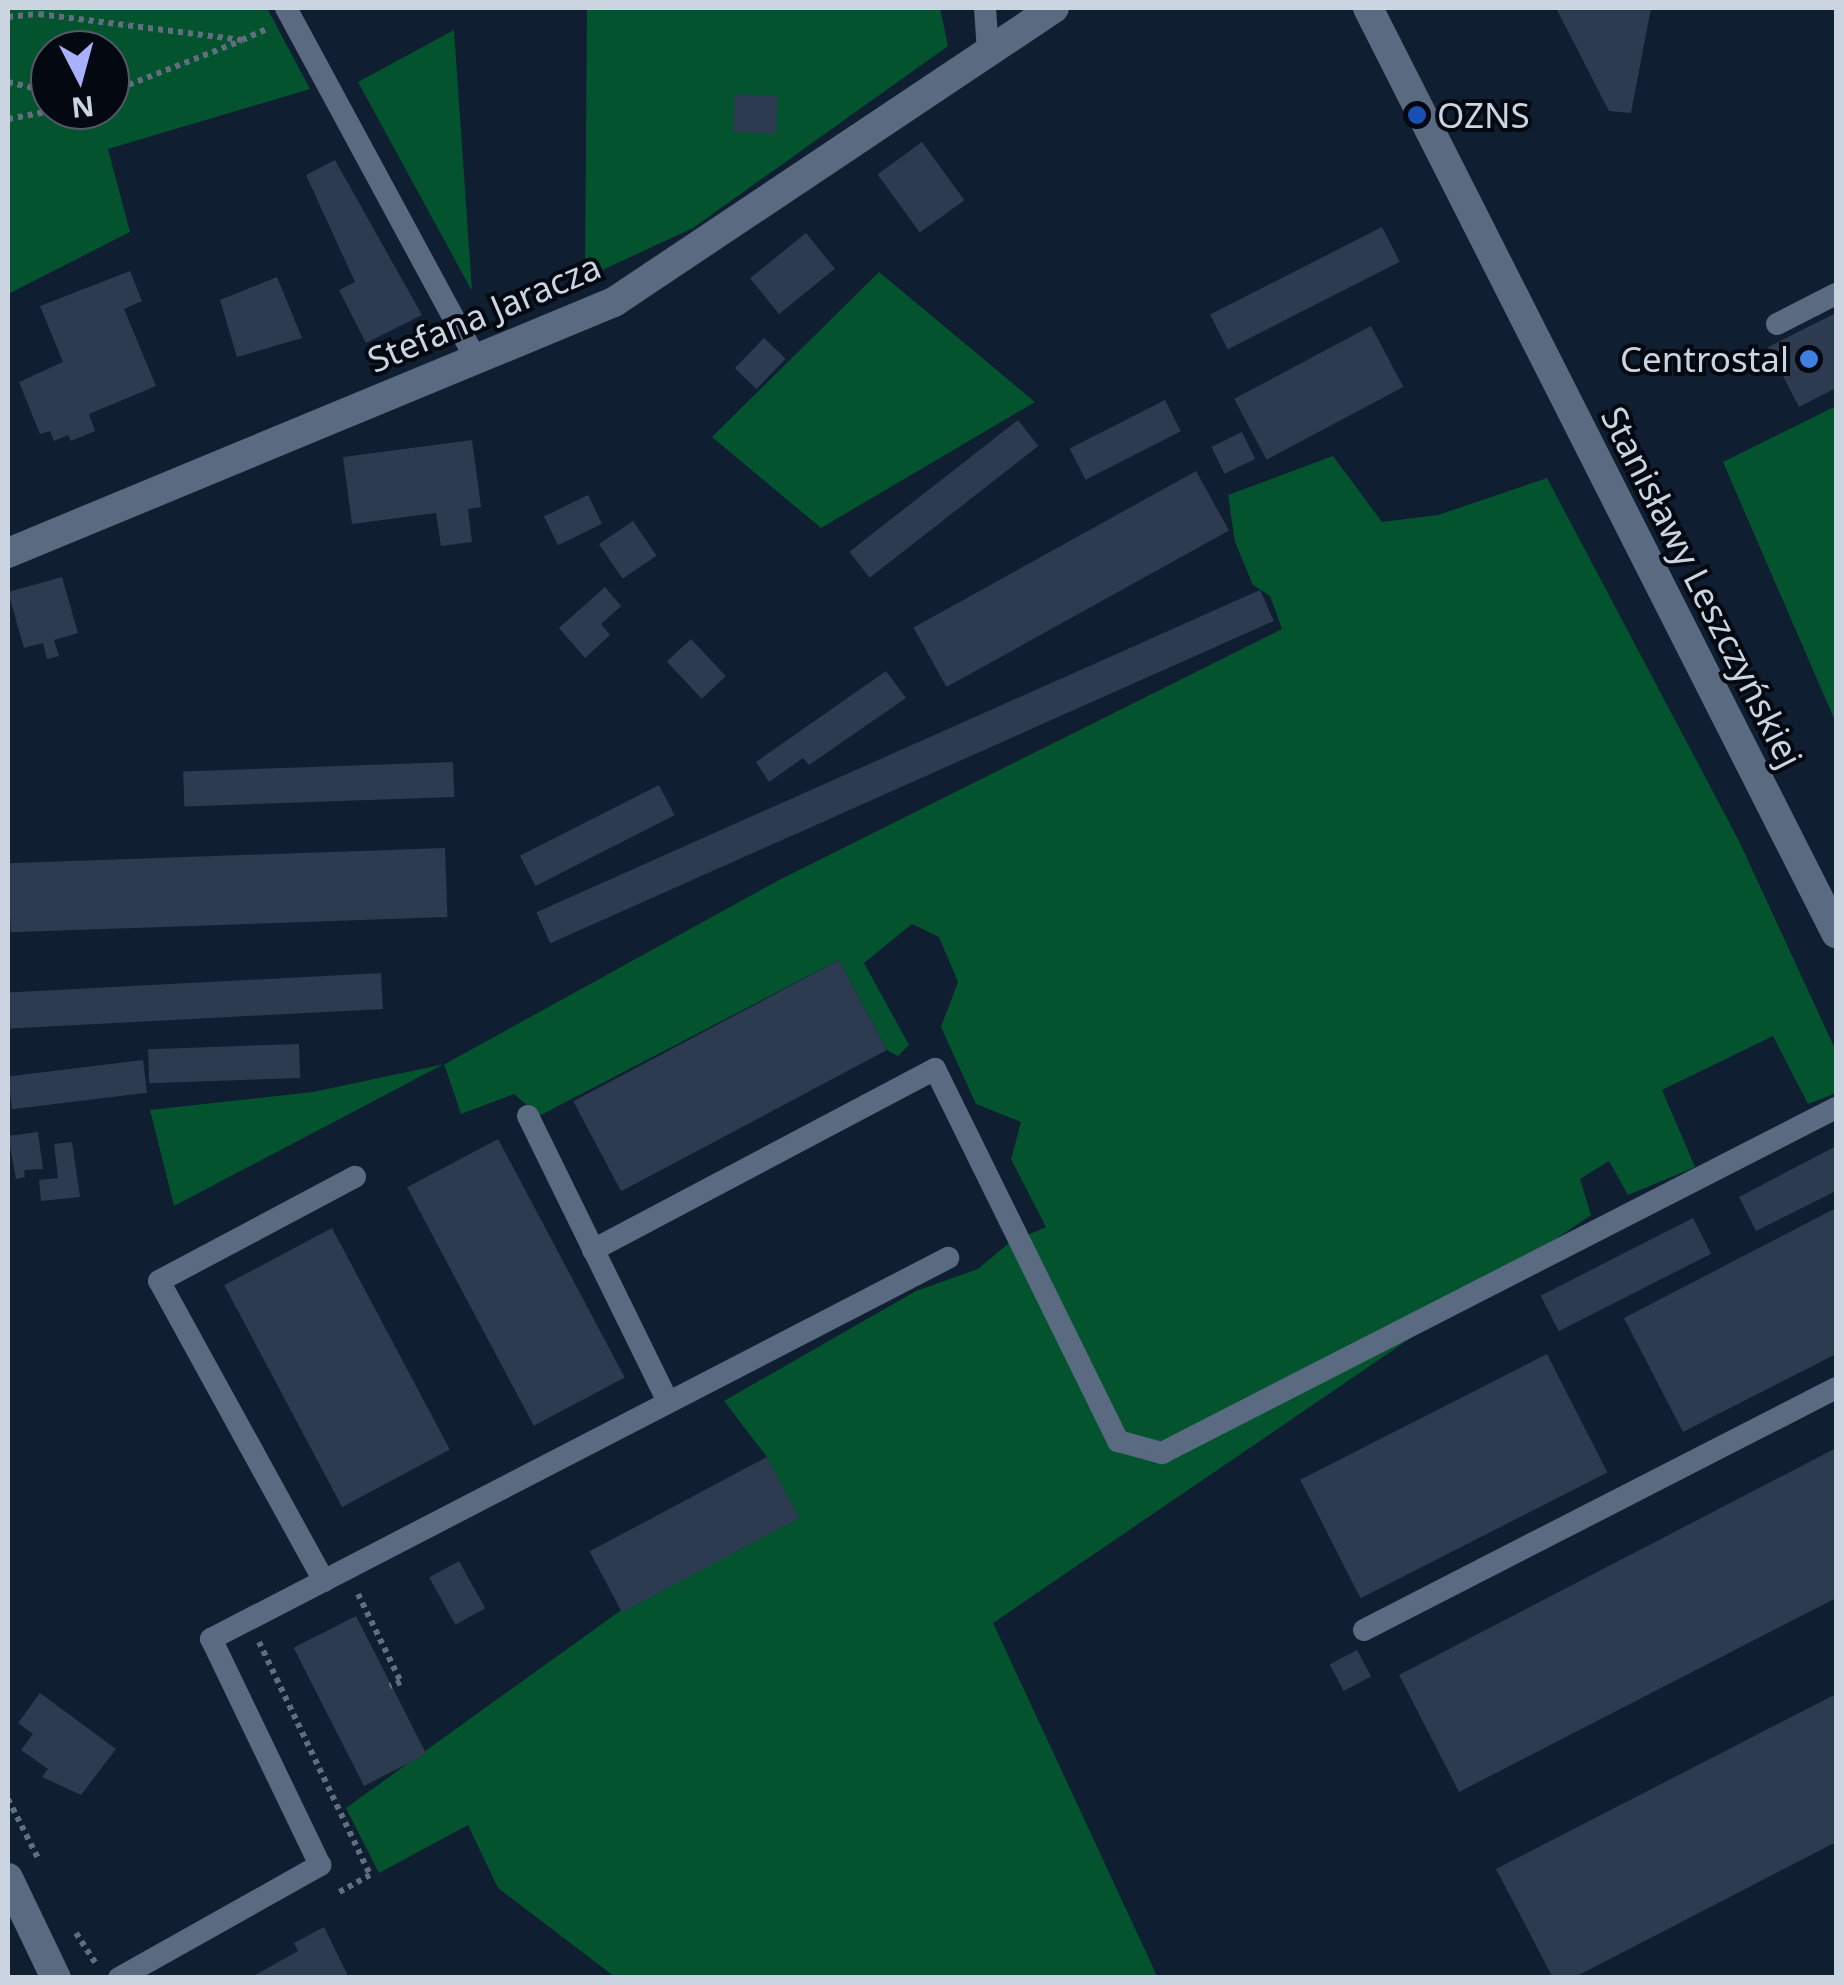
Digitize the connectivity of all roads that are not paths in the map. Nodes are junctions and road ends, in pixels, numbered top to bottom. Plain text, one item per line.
1 (985, 8) edge
2 (1054, 8) edge
3 (1368, 8) edge
4 (289, 13) edge
5 (988, 52) junction
6 (1836, 294) edge
7 (1777, 324) dead end
8 (476, 359) junction
9 (8, 553) edge
10 (1836, 933) edge
11 (1836, 1108) edge
12 (528, 1116) dead end
13 (355, 1176) dead end
14 (594, 1250) junction
15 (948, 1258) dead end
16 (1836, 1388) edge
17 (668, 1402) junction
18 (331, 1588) junction
19 (1364, 1630) dead end
20 (8, 1878) edge
21 (56, 1978) edge
22 (119, 1978) edge

1 - 5 lane
2 - 5 street, Stefana Jaracza
3 - 10 street, Stanisławy Leszczyńskiej
4 - 8 lane
5 - 8 street, Stefana Jaracza
6 - 7 lane
8 - 9 street, Stefana Jaracza
11 - 14 lane
12 - 14 lane
13 - 18 lane
14 - 17 lane
15 - 17 lane
16 - 19 lane
17 - 18 lane
18 - 22 lane
20 - 21 street

